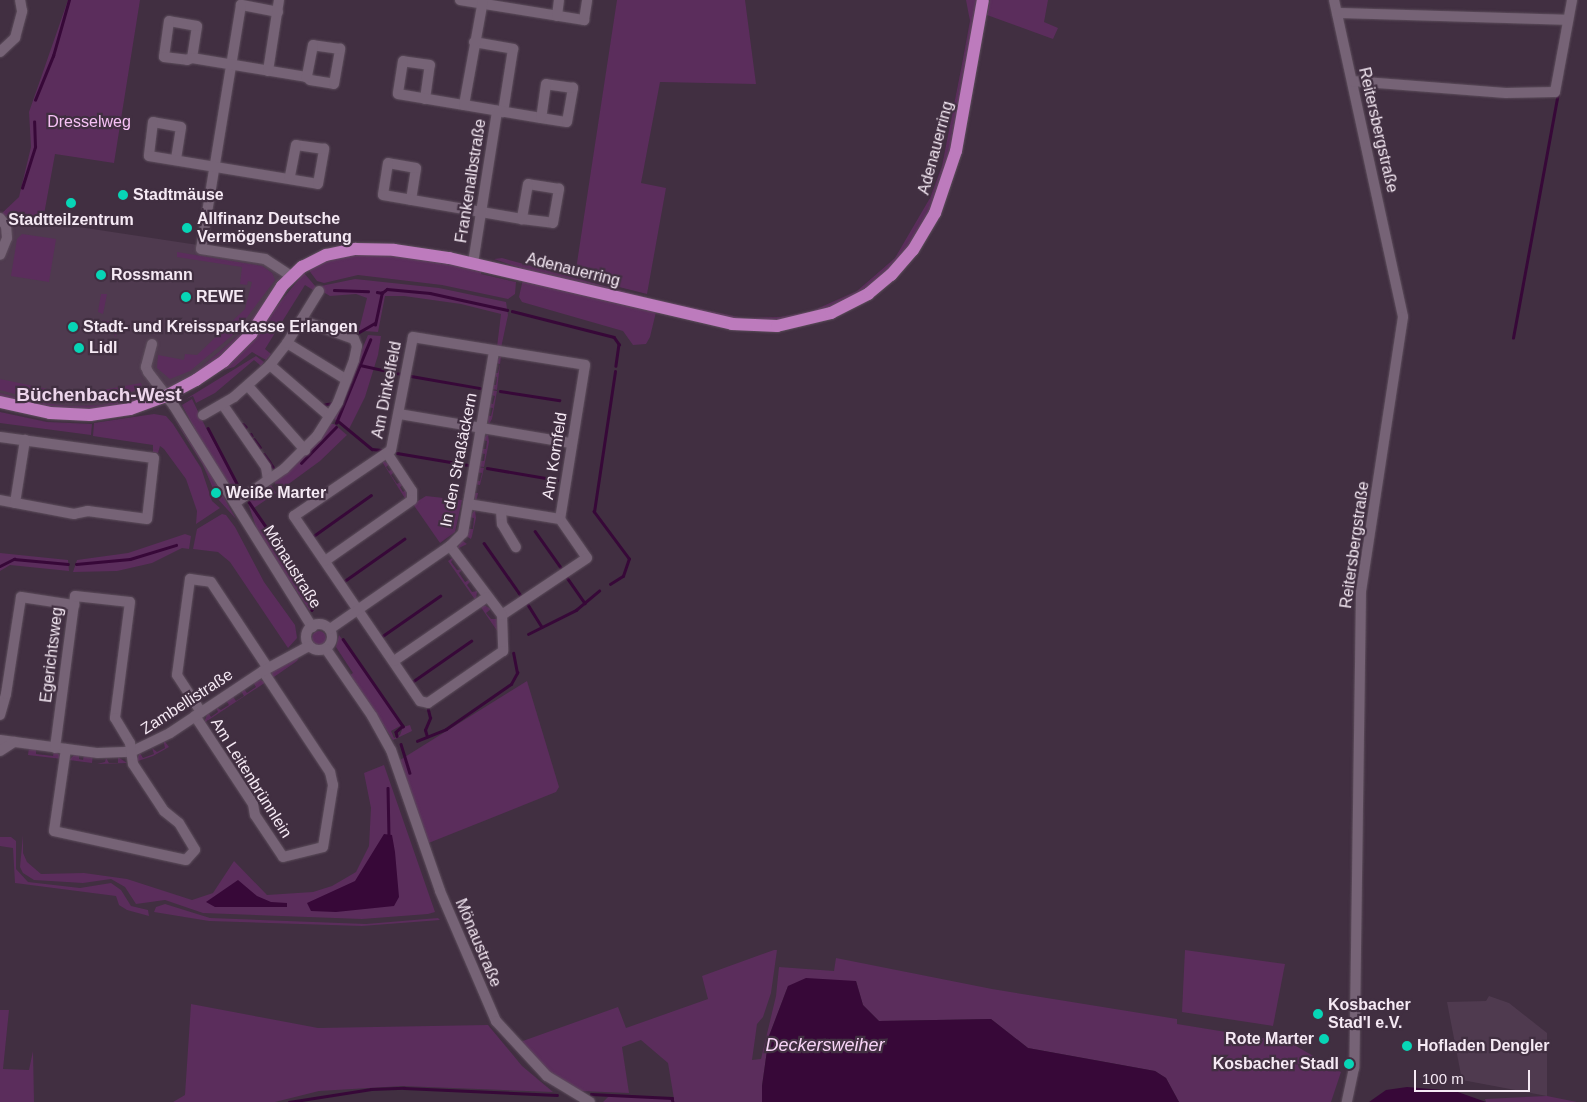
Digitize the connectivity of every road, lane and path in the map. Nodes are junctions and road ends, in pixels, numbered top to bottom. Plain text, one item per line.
1 (279, 0) edge
2 (460, 0) edge
3 (559, 0) edge
4 (587, 0) edge
5 (983, 0) edge
6 (1334, 0) edge
7 (1572, 0) edge
8 (18, 1) edge
9 (482, 2) edge
10 (278, 12) junction
11 (1337, 13) junction
12 (557, 16) junction
13 (1568, 20) junction
14 (474, 42) junction
15 (0, 52) edge
16 (192, 58) dead end
17 (231, 64) junction
18 (268, 70) junction
19 (307, 77) dead end
20 (1352, 82) junction
21 (425, 99) dead end
22 (464, 105) junction
23 (500, 111) junction
24 (541, 118) dead end
25 (176, 159) dead end
26 (214, 166) junction
27 (290, 177) dead end
28 (411, 200) dead end
29 (482, 212) junction
30 (0, 218) edge
31 (522, 219) junction
32 (0, 256) edge
33 (473, 263) junction
34 (291, 276) junction
35 (319, 291) dead end
36 (301, 320) junction
37 (287, 343) junction
38 (152, 344) dead end
39 (494, 351) junction
40 (270, 365) junction
41 (347, 380) junction
42 (248, 386) junction
43 (166, 396) junction
44 (0, 402) edge
45 (223, 405) junction
46 (399, 414) junction
47 (203, 415) dead end
48 (329, 416) junction
49 (481, 427) junction
50 (0, 437) edge
51 (25, 440) junction
52 (571, 443) junction
53 (305, 450) junction
54 (387, 453) junction
55 (268, 479) junction
56 (0, 500) edge
57 (15, 503) junction
58 (235, 503) junction
59 (468, 504) junction
60 (501, 511) junction
61 (560, 519) junction
62 (450, 546) junction
63 (516, 547) dead end
64 (325, 562) junction
65 (487, 597) junction
66 (74, 605) junction
67 (358, 611) junction
68 (502, 615) junction
69 (312, 627) junction
70 (330, 629) junction
71 (309, 646) junction
72 (326, 649) junction
73 (394, 661) junction
74 (265, 670) junction
75 (198, 714) junction
76 (0, 715) edge
77 (0, 740) edge
78 (14, 742) junction
79 (56, 748) junction
80 (66, 749) junction
81 (0, 751) edge
82 (131, 752) junction
83 (590, 1102) edge
84 (1347, 1102) edge

1 - 10 street
2 - 9 street
3 - 12 street
4 - 12 street
5 - 33 main road, Adenauerring
6 - 11 street, Reitersbergstraße
7 - 13 street
8 - 15 street
9 - 12 street
9 - 14 street, Frankenalbstraße
10 - 17 street
10 - 18 street
11 - 13 street
11 - 20 street, Reitersbergstraße
13 - 20 street
14 - 22 street, Frankenalbstraße
14 - 23 street, Frankenalbstraße
16 - 17 street
17 - 18 street
17 - 26 street
18 - 19 street
20 - 84 street, Reitersbergstraße
21 - 22 street
22 - 23 street, Frankenalbstraße
23 - 24 street
23 - 29 street, Frankenalbstraße
25 - 26 street
26 - 27 street
26 - 34 street
28 - 29 street
29 - 31 street
29 - 33 street, Frankenalbstraße
30 - 32 street
31 - 31 street
33 - 34 main road, Adenauerring
34 - 43 main road, Adenauerring
35 - 36 street
36 - 37 street
36 - 41 street
37 - 40 street
37 - 41 street
38 - 43 street, Mönaustraße
39 - 46 street, Am Dinkelfeld
39 - 49 street, In den Straßäckern
39 - 52 street, Am Kornfeld
40 - 42 street
40 - 48 street
41 - 48 street
42 - 45 street
42 - 53 street
43 - 44 main road, Adenauerring
43 - 58 street, Mönaustraße
45 - 47 street
45 - 55 street
46 - 49 street
46 - 54 street, Am Dinkelfeld
48 - 53 street
49 - 52 street
49 - 59 street, In den Straßäckern
50 - 51 street
51 - 57 street
51 - 57 street
52 - 61 street, Am Kornfeld
53 - 55 street
54 - 64 street
54 - 64 street, Am Dinkelfeld
55 - 58 street
56 - 57 street
58 - 69 street, Mönaustraße
59 - 60 street
59 - 62 street, In den Straßäckern
60 - 61 street
60 - 63 street
61 - 68 street, Am Kornfeld
62 - 65 street
62 - 67 street, In den Straßäckern
64 - 67 street, Am Dinkelfeld
65 - 68 street
65 - 73 street
66 - 76 street
66 - 79 street, Egerichtsweg
66 - 82 street, Egerichtsweg
67 - 70 street, In den Straßäckern
67 - 73 street
68 - 73 street
69 - 70 street, Mönaustraße
69 - 71 street, Mönaustraße
70 - 72 street
71 - 72 street
71 - 74 street, Zambellistraße
72 - 83 street, Mönaustraße
74 - 75 street, Zambellistraße
74 - 75 street
74 - 75 street, Am Leitenbrünnlein
75 - 82 street, Zambellistraße
77 - 78 street, Zambellistraße
78 - 79 street, Zambellistraße
78 - 81 street
79 - 80 street, Zambellistraße
80 - 82 street, Zambellistraße
80 - 82 street

